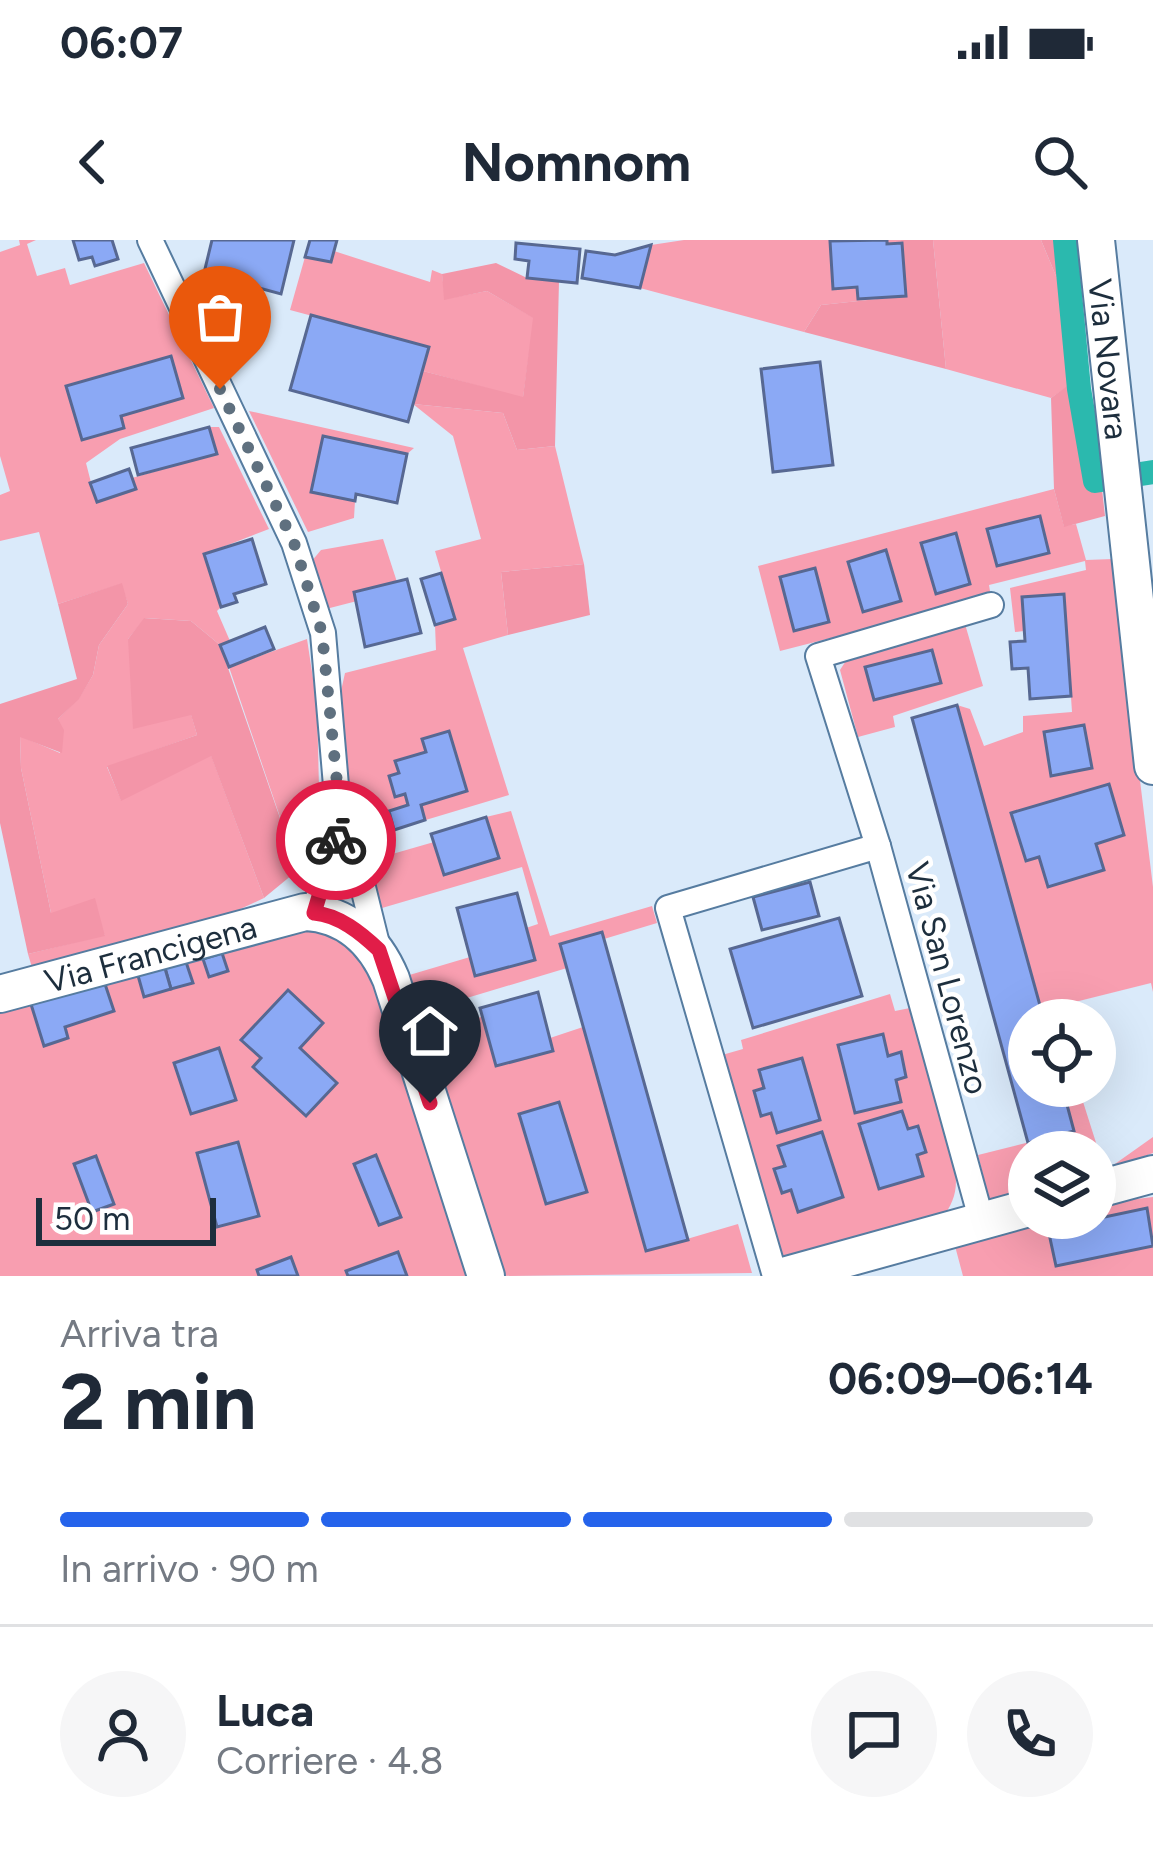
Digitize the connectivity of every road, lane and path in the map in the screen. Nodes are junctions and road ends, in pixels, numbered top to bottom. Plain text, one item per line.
1 (150, 240) edge
2 (1096, 240) edge
3 (1131, 486) edge
4 (991, 605) dead end
5 (1153, 766) edge
6 (335, 843) junction
7 (878, 846) junction
8 (314, 913) junction
9 (379, 950) junction
10 (0, 994) edge
11 (1153, 1174) edge
12 (1116, 1184) edge
13 (1008, 1214) edge
14 (982, 1222) junction
15 (486, 1276) edge
16 (779, 1276) edge

1 - 6 street
2 - 3 street, Via Novara
3 - 5 street, Via Novara
4 - 7 street
6 - 8 street
6 - 9 street
7 - 14 street, Via San Lorenzo
7 - 16 street, Via San Lorenzo
8 - 9 street
8 - 10 street, Via Francigena
9 - 15 street
11 - 12 street
13 - 14 street
14 - 16 street

